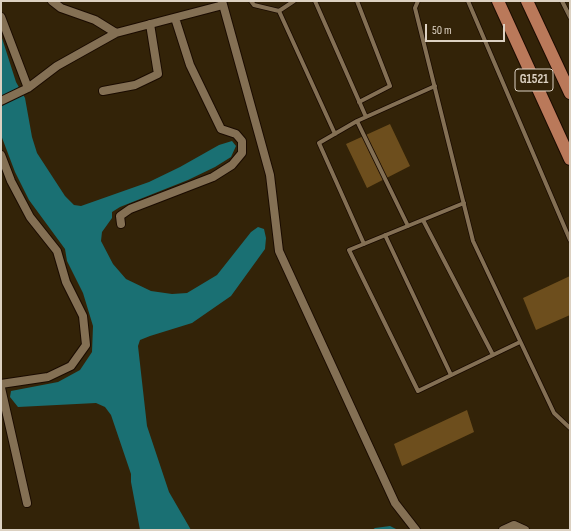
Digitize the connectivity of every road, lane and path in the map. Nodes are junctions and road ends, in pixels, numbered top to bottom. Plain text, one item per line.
1 (52, 1) edge
2 (251, 1) edge
3 (294, 1) edge
4 (314, 1) edge
5 (356, 1) edge
6 (414, 1) edge
7 (418, 1) edge
8 (468, 1) edge
9 (498, 1) edge
10 (527, 1) edge
11 (562, 1) edge
12 (223, 3) edge
13 (416, 8) junction
14 (279, 11) junction
15 (1, 17) edge
16 (570, 17) edge
17 (175, 18) junction
18 (150, 24) junction
19 (116, 33) junction
20 (435, 86) junction
21 (28, 88) junction
22 (103, 91) dead end
23 (570, 93) edge
24 (1, 101) edge
25 (359, 102) junction
26 (366, 118) junction
27 (357, 121) junction
28 (335, 134) junction
29 (1, 155) edge
30 (570, 159) edge
31 (464, 203) junction
32 (423, 220) junction
33 (121, 224) dead end
34 (408, 226) junction
35 (385, 235) junction
36 (570, 240) edge
37 (364, 244) junction
38 (520, 342) junction
39 (493, 355) junction
40 (451, 375) junction
41 (1, 384) edge
42 (1, 388) edge
43 (570, 428) edge
44 (27, 503) dead end
45 (416, 530) edge
46 (503, 530) edge
47 (525, 530) edge

1 - 19 street
2 - 14 lane
3 - 14 lane
4 - 25 lane
5 - 25 lane
6 - 13 lane
7 - 13 lane
8 - 36 lane
9 - 30 highway, G1521
10 - 23 highway, G1521
11 - 16 lane
12 - 17 street
12 - 45 street
13 - 20 lane
14 - 28 lane
15 - 21 street
17 - 18 street
17 - 33 street
18 - 19 street
18 - 22 street
19 - 21 street
20 - 26 lane
20 - 31 lane
21 - 24 street
25 - 26 lane
26 - 27 lane
27 - 28 lane
27 - 34 lane
28 - 37 lane
29 - 41 street
31 - 32 lane
31 - 38 lane
32 - 34 lane
32 - 39 lane
34 - 35 lane
35 - 37 lane
35 - 40 lane
37 - 40 lane
38 - 39 lane
38 - 43 lane
39 - 40 lane
42 - 44 street
46 - 47 street

